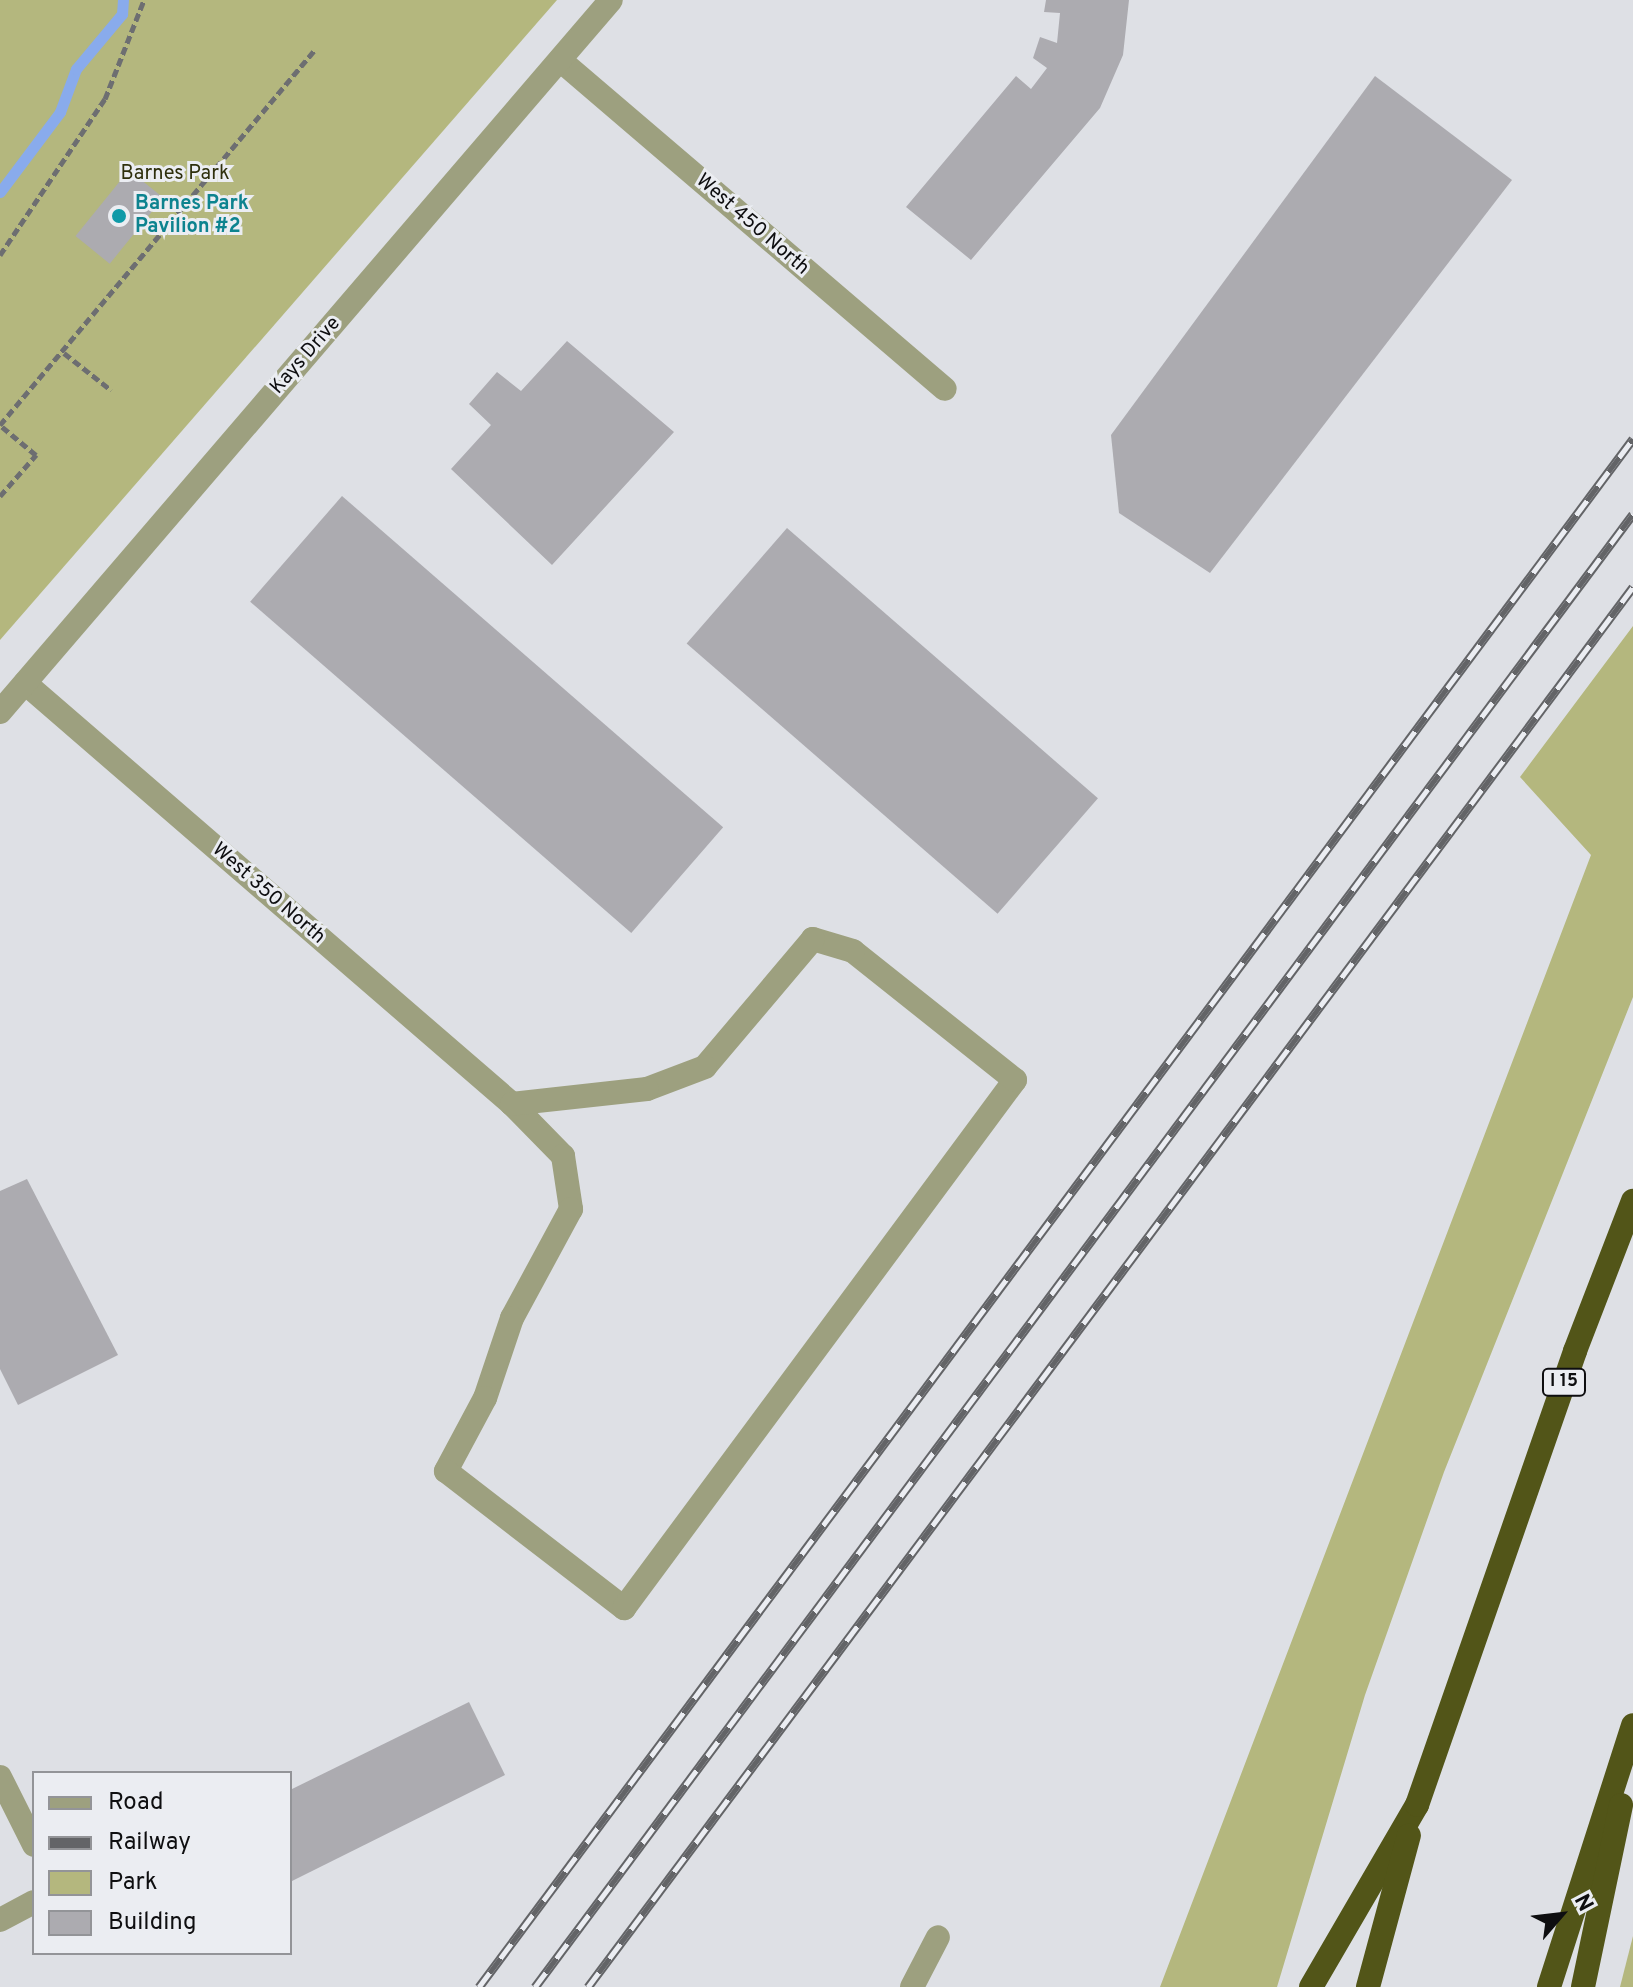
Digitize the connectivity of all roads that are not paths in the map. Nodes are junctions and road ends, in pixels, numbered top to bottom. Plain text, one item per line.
1 (611, 0) edge
2 (560, 60) junction
3 (945, 389) dead end
4 (25, 683) junction
5 (0, 712) edge
6 (512, 1104) junction
7 (1633, 1201) edge
8 (1633, 1725) edge
9 (1633, 1750) edge
10 (0, 1777) edge
11 (1417, 1805) junction
12 (32, 1841) edge
13 (32, 1903) edge
14 (0, 1920) edge
15 (938, 1937) dead end
16 (912, 1987) edge
17 (1311, 1987) edge
18 (1368, 1987) edge
19 (1549, 1987) edge
20 (1583, 1987) edge

1 - 2 street, Kays Drive
2 - 3 street, West 450 North
2 - 4 street, Kays Drive
4 - 5 street, Kays Drive
4 - 6 street, West 350 North
6 - 6 street, West 350 North
7 - 11 highway, I 15
8 - 19 highway
9 - 20 highway
10 - 12 street
11 - 17 highway
11 - 18 highway, I 15
13 - 14 street
15 - 16 street

